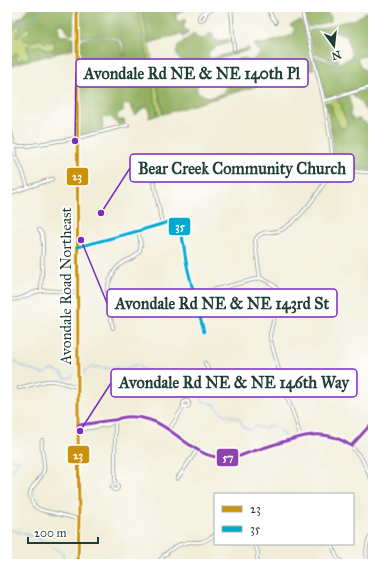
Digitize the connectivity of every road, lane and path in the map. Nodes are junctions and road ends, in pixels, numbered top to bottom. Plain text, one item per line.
1 (77, 7) edge
2 (216, 7) edge
3 (231, 7) edge
4 (267, 7) edge
5 (301, 7) edge
6 (207, 11) dead end
7 (276, 22) dead end
8 (234, 49) dead end
9 (373, 86) edge
10 (324, 101) junction
11 (8, 124) dead end
12 (128, 125) dead end
13 (78, 138) junction
14 (7, 146) edge
15 (15, 147) junction
16 (151, 167) dead end
17 (373, 173) edge
18 (52, 179) dead end
19 (325, 182) junction
20 (28, 187) junction
21 (8, 196) edge
22 (162, 224) junction
23 (39, 230) dead end
24 (138, 231) junction
25 (78, 247) junction
26 (260, 278) junction
27 (41, 290) junction
28 (77, 293) junction
29 (194, 294) junction
30 (7, 299) edge
31 (113, 328) dead end
32 (204, 332) dead end
33 (205, 364) dead end
34 (277, 386) junction
35 (78, 387) junction
36 (19, 388) dead end
37 (184, 406) dead end
38 (115, 420) junction
39 (373, 422) edge
40 (78, 425) junction
41 (78, 430) junction
42 (169, 430) junction
43 (300, 436) junction
44 (42, 440) dead end
45 (351, 446) junction
46 (197, 450) junction
47 (177, 479) dead end
48 (373, 483) edge
49 (115, 484) dead end
50 (79, 519) junction
51 (373, 533) edge
52 (214, 536) edge
53 (255, 545) edge
54 (332, 545) edge
55 (78, 564) edge
56 (158, 564) edge
57 (256, 564) edge
58 (344, 564) edge
59 (352, 564) edge
60 (367, 564) edge

1 - 13 main road, Avondale Road Northeast
2 - 6 street
3 - 8 street
4 - 7 street
5 - 10 street
9 - 10 street
10 - 19 street
11 - 15 street
12 - 13 street
13 - 15 street
13 - 25 main road, Avondale Road Northeast
14 - 15 street
15 - 20 street
16 - 22 street
17 - 19 street
18 - 20 street
19 - 26 street
20 - 21 street
22 - 24 street
22 - 29 street
23 - 27 street
24 - 25 street
24 - 31 street
25 - 28 main road, Avondale Road Northeast
26 - 29 street
26 - 34 street
27 - 28 street
27 - 30 street
28 - 35 main road, Avondale Road Northeast
29 - 32 street
33 - 34 street
34 - 43 street
35 - 36 street
35 - 40 main road, Avondale Road Northeast
37 - 42 street
38 - 40 street
38 - 41 street
38 - 42 street
38 - 49 street
39 - 45 street
40 - 41 main road, Avondale Road Northeast
41 - 50 main road, Avondale Road Northeast
42 - 46 street
43 - 45 street
43 - 46 street
44 - 50 street
45 - 48 street
46 - 47 street
50 - 55 main road, Avondale Road Northeast
51 - 60 street
52 - 56 street
53 - 57 street
54 - 58 street
58 - 59 street

